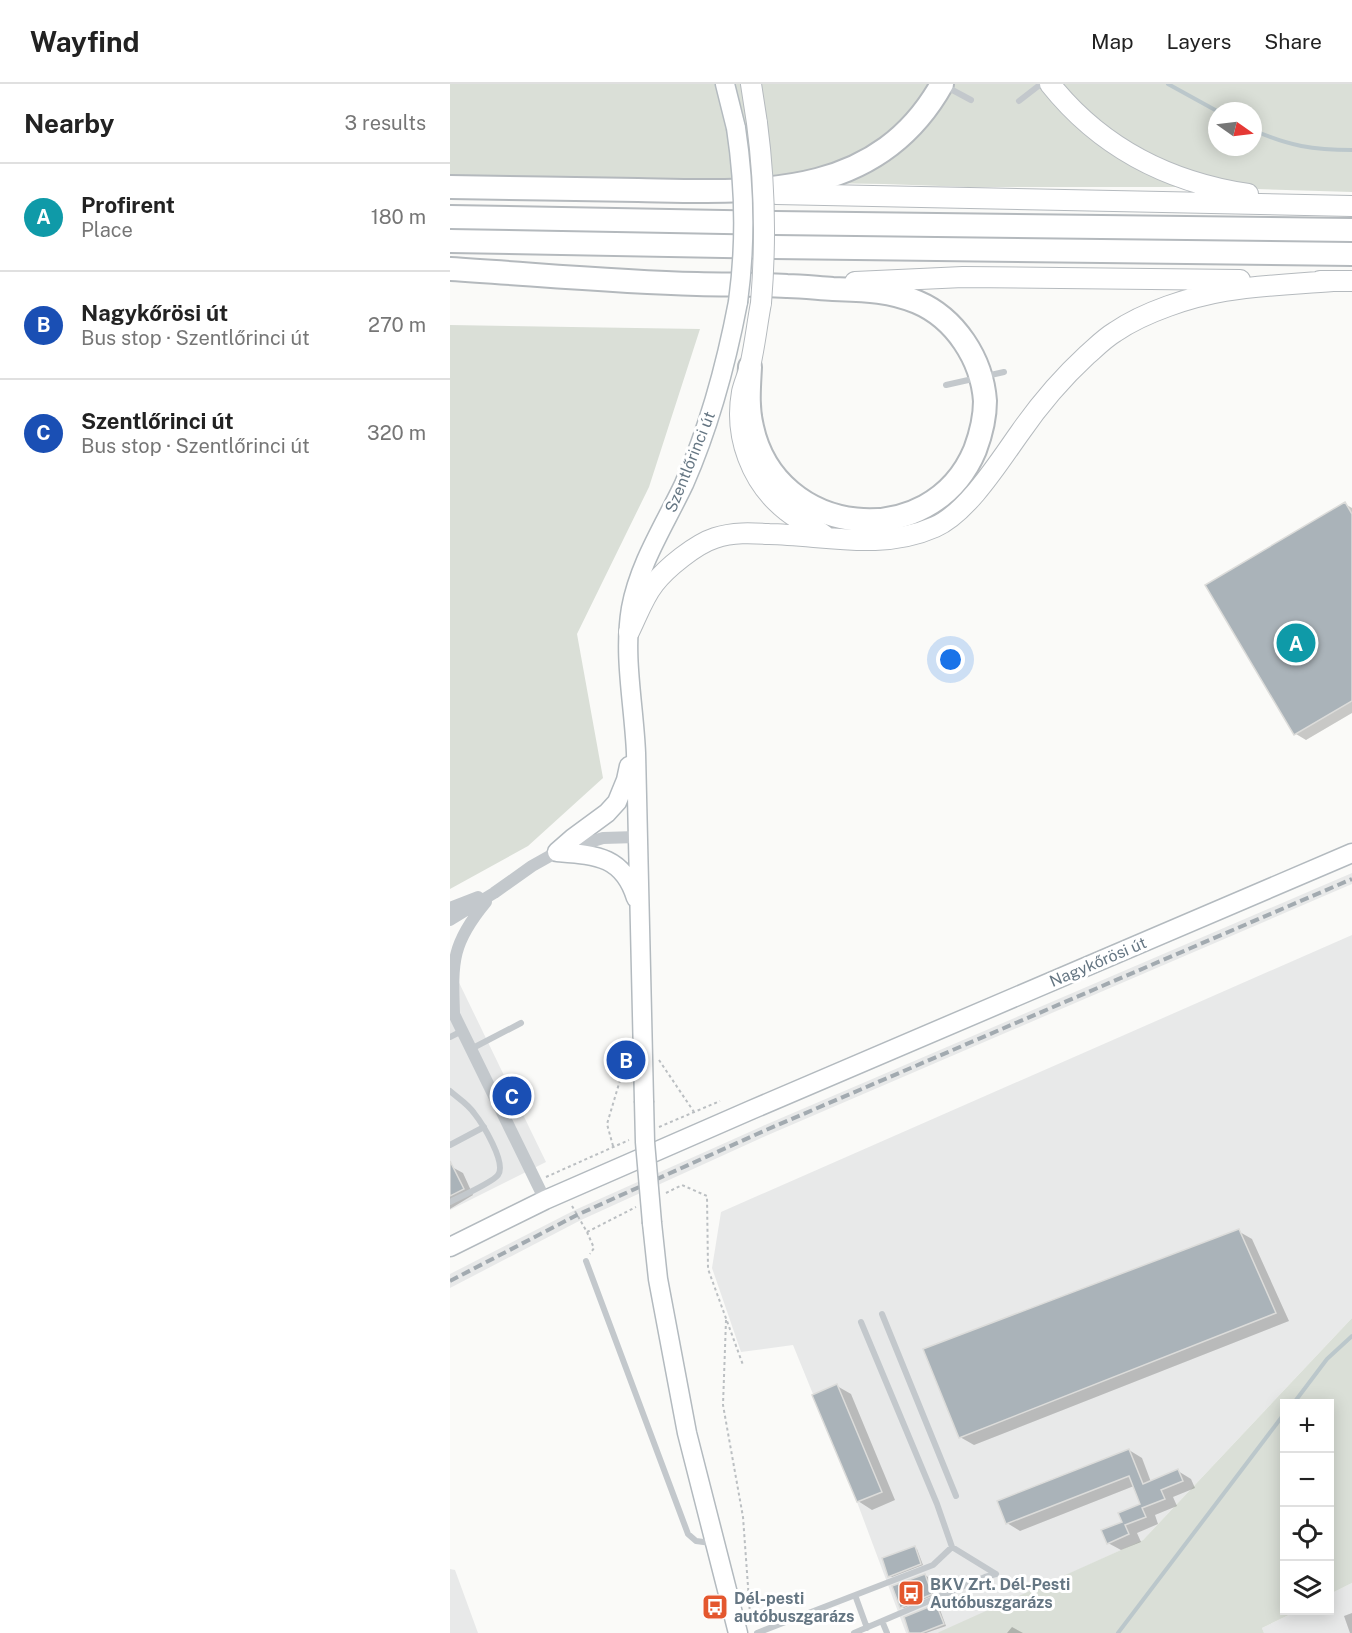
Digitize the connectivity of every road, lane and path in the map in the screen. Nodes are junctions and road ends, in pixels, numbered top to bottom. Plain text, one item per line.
1 (725, 84) edge
2 (751, 84) edge
3 (942, 84) edge
4 (1041, 84) edge
5 (1050, 84) edge
6 (971, 100) dead end
7 (1019, 101) dead end
8 (450, 187) edge
9 (732, 192) junction
10 (1322, 205) junction
11 (1352, 206) edge
12 (450, 217) edge
13 (1352, 230) edge
14 (450, 241) edge
15 (1352, 254) edge
16 (450, 269) edge
17 (1343, 281) edge
18 (787, 286) junction
19 (750, 367) junction
20 (1004, 372) dead end
21 (981, 378) junction
22 (946, 385) dead end
23 (829, 538) junction
24 (630, 632) junction
25 (636, 750) junction
26 (637, 837) junction
27 (557, 852) junction
28 (1352, 853) edge
29 (494, 893) junction
30 (450, 908) edge
31 (640, 909) junction
32 (450, 920) edge
33 (452, 1010) edge
34 (521, 1023) dead end
35 (462, 1031) junction
36 (450, 1037) edge
37 (471, 1048) junction
38 (626, 1060) dead end
39 (659, 1060) dead end
40 (450, 1091) edge
41 (720, 1101) dead end
42 (694, 1112) junction
43 (484, 1127) junction
44 (653, 1130) dead end
45 (633, 1138) dead end
46 (450, 1145) edge
47 (614, 1147) junction
48 (536, 1181) junction
49 (570, 1189) junction
50 (661, 1195) dead end
51 (545, 1200) junction
52 (450, 1202) edge
53 (640, 1206) dead end
54 (587, 1232) junction
55 (450, 1247) edge
56 (586, 1262) joint
57 (882, 1314) dead end
58 (726, 1320) junction
59 (861, 1322) dead end
60 (743, 1365) dead end
61 (956, 1496) dead end
62 (715, 1543) junction
63 (952, 1547) junction
64 (855, 1595) junction
65 (750, 1615) dead end
66 (882, 1621) junction
67 (867, 1628) junction
68 (738, 1633) edge
69 (757, 1633) edge
70 (855, 1633) edge
71 (887, 1633) edge

1 - 24 main road, Szentlőrinci út, bridge
2 - 19 main road, bridge
3 - 6 lane
3 - 9 highway
4 - 7 lane
5 - 10 main road
8 - 9 highway
9 - 10 main road
10 - 11 main road
12 - 13 highway
14 - 15 highway
16 - 18 highway
17 - 18 main road
17 - 23 main road
18 - 21 highway
19 - 21 highway
19 - 23 main road
20 - 21 lane
21 - 22 lane
23 - 24 main road
24 - 25 main road, Szentlőrinci út
25 - 26 main road, Szentlőrinci út
25 - 27 main road
26 - 27 street
26 - 31 main road, Szentlőrinci út
27 - 29 street
27 - 31 main road
28 - 49 main road, Nagykőrösi út
29 - 30 street
29 - 32 street
29 - 33 street
31 - 62 main road, Szentlőrinci út, bridge
33 - 35 street
34 - 37 lane
35 - 36 lane
35 - 37 street
37 - 48 street
38 - 47 path
39 - 42 path
40 - 43 lane
41 - 42 path
42 - 44 path
43 - 46 lane
43 - 52 lane
45 - 47 path
47 - 48 path
48 - 51 street
49 - 51 main road, Nagykőrösi út
49 - 54 path
50 - 58 path
51 - 55 main road, Nagykőrösi út
53 - 54 path
54 - 56 path
56 - 62 lane
57 - 61 lane
58 - 60 path
58 - 65 path
59 - 63 lane
62 - 68 main road, Szentlőrinci út
63 - 64 lane
63 - 66 lane
64 - 67 lane
64 - 69 lane
66 - 67 lane
66 - 71 lane
67 - 70 lane

